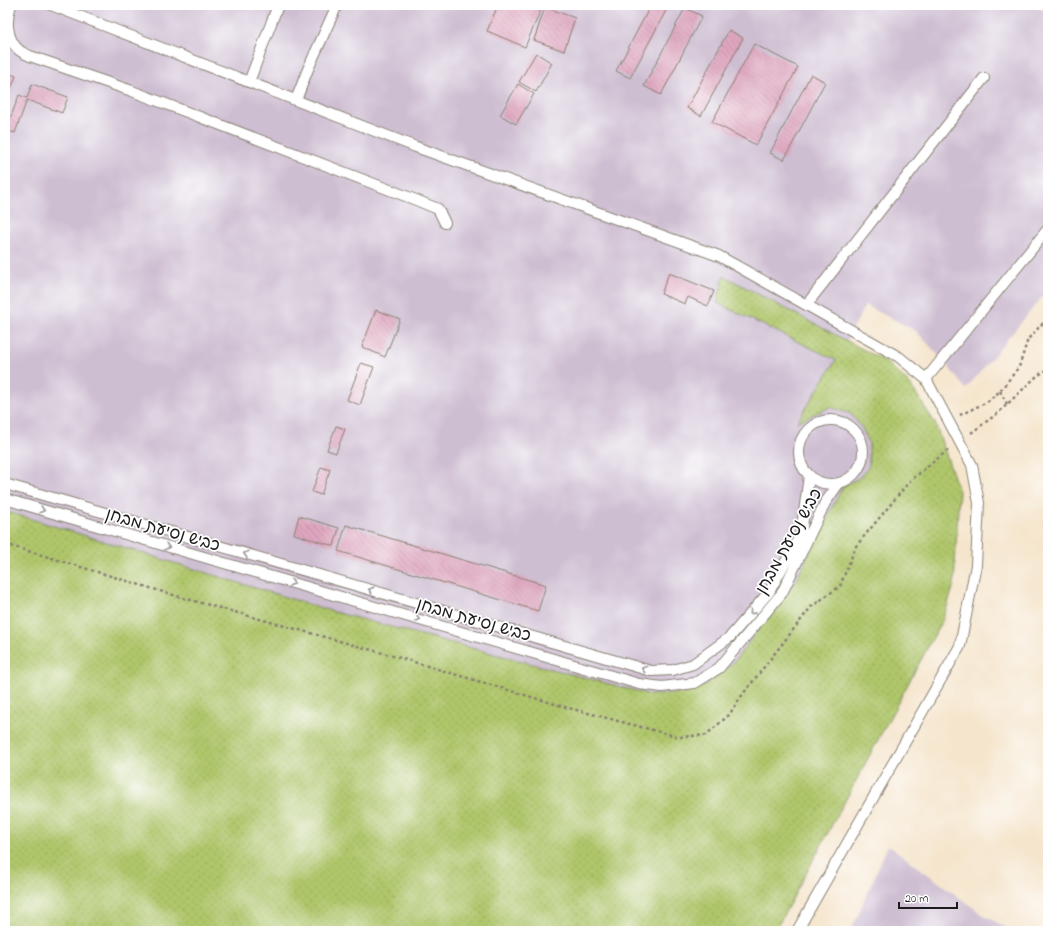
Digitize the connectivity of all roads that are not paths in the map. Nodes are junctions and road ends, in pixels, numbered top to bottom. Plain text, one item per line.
1 (11, 5) edge
2 (51, 5) edge
3 (278, 5) edge
4 (337, 5) edge
5 (984, 78) dead end
6 (249, 82) junction
7 (296, 100) junction
8 (445, 223) dead end
9 (1048, 229) edge
10 (807, 304) junction
11 (926, 379) junction
12 (809, 476) junction
13 (839, 483) junction
14 (5, 484) edge
15 (5, 499) edge
16 (798, 931) edge

1 - 8 lane
2 - 6 lane
3 - 6 lane
4 - 7 lane
5 - 10 lane
6 - 7 lane
7 - 10 lane
9 - 11 lane
10 - 11 lane
11 - 16 lane
12 - 13 lane
12 - 13 lane
12 -> 14 lane, כביש נסיעת מבחן
15 -> 13 lane, כביש נסיעת מבחן

